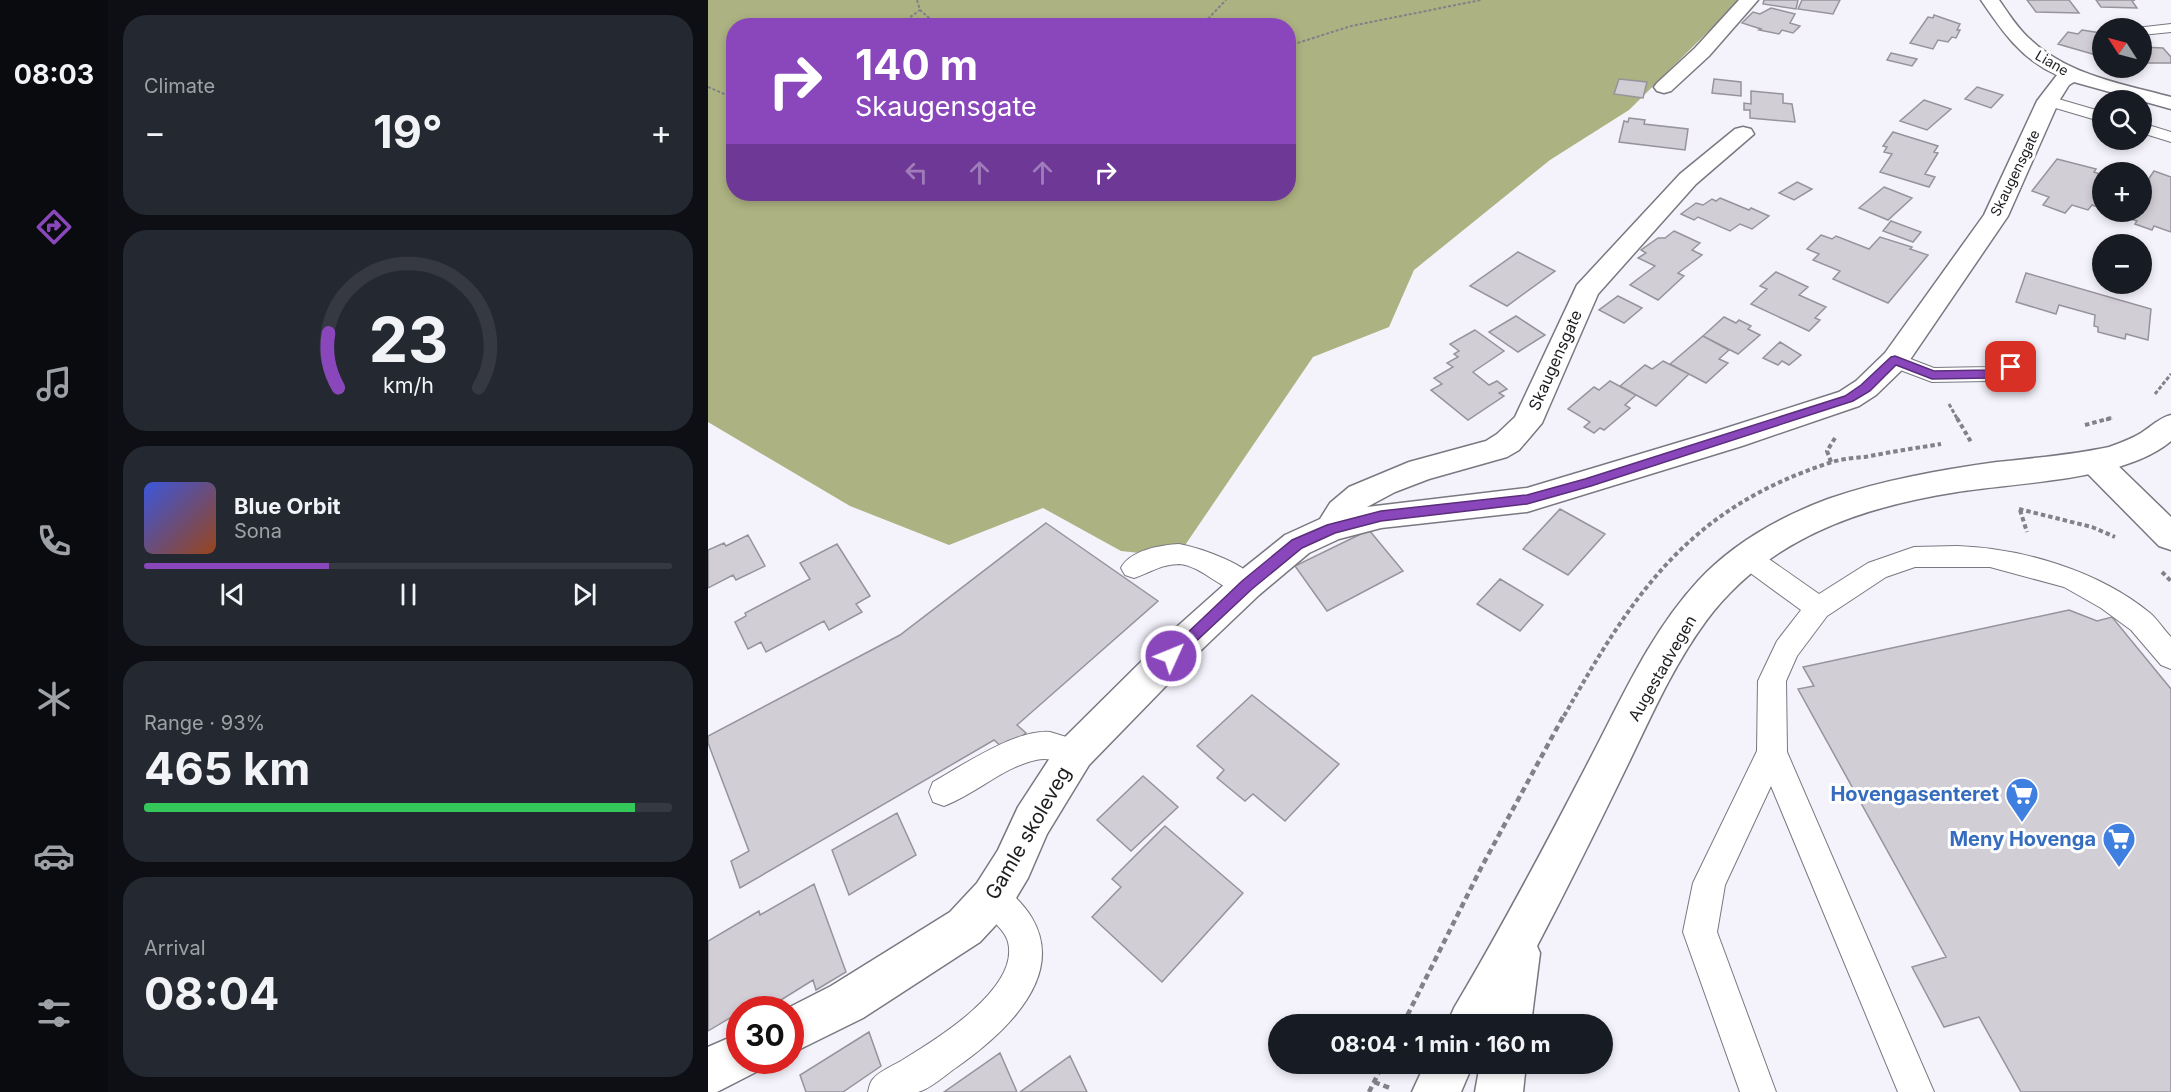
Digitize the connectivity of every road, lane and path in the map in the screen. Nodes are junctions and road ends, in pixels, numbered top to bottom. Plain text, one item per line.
1 (917, 0) edge
2 (1226, 0) edge
3 (1481, 0) edge
4 (1749, 0) edge
5 (1990, 0) edge
6 (920, 10) junction
7 (909, 18) edge
8 (929, 18) edge
9 (1209, 18) edge
10 (2171, 28) edge
11 (2152, 30) edge
12 (1296, 43) edge
13 (2072, 74) junction
14 (708, 87) edge
15 (1664, 87) dead end
16 (726, 95) edge
17 (2048, 101) junction
18 (2171, 103) edge
19 (2092, 114) edge
20 (2152, 131) edge
21 (1743, 134) dead end
22 (2171, 137) edge
23 (1895, 360) junction
24 (2011, 367) dead end
25 (2171, 425) edge
26 (2095, 462) junction
27 (1332, 528) junction
28 (2171, 537) edge
29 (1747, 558) junction
30 (1134, 568) dead end
31 (1247, 585) junction
32 (1818, 608) junction
33 (2171, 657) edge
34 (1130, 695) joint
35 (1772, 752) junction
36 (1075, 753) junction
37 (944, 792) dead end
38 (992, 898) junction
39 (1521, 937) junction
40 (1476, 1014) edge
41 (1509, 1014) edge
42 (804, 1024) edge
43 (726, 1063) edge
44 (708, 1072) edge
45 (1378, 1074) edge
46 (1445, 1074) edge
47 (1502, 1074) edge
48 (1374, 1082) junction
49 (886, 1092) edge
50 (1369, 1092) edge
51 (1400, 1092) edge
52 (1436, 1092) edge
53 (1499, 1092) edge
54 (1758, 1092) edge
55 (1916, 1092) edge

1 - 6 path
2 - 9 path
3 - 12 path
4 - 15 street
5 - 13 street, Liane
6 - 7 path
6 - 8 path
10 - 11 lane
13 - 17 street, Skaugensgate
13 - 18 street, Liane
14 - 16 path
17 - 19 lane
17 - 23 street, Skaugensgate
20 - 22 lane
21 - 27 street, Skaugensgate
23 - 24 lane
23 - 27 street, Skaugensgate
25 - 26 street, Augestadvegen
26 - 28 street
26 - 29 street, Augestadvegen
27 - 31 street, Skaugensgate
29 - 32 lane
29 - 39 street, Augestadvegen
30 - 31 lane
31 - 34 street, Skaugensgate
32 - 33 lane
32 - 35 lane
34 - 36 street, Gamle skoleveg
35 - 54 lane
35 - 55 lane
36 - 37 lane
36 - 38 street, Gamle skoleveg
38 - 42 street, Gamle skoleveg
38 - 49 lane
39 - 40 street, Augestadvegen
39 - 41 street, Augestadvegen
43 - 44 street
45 - 48 path
46 - 52 street
47 - 53 street
48 - 50 path
48 - 51 path

